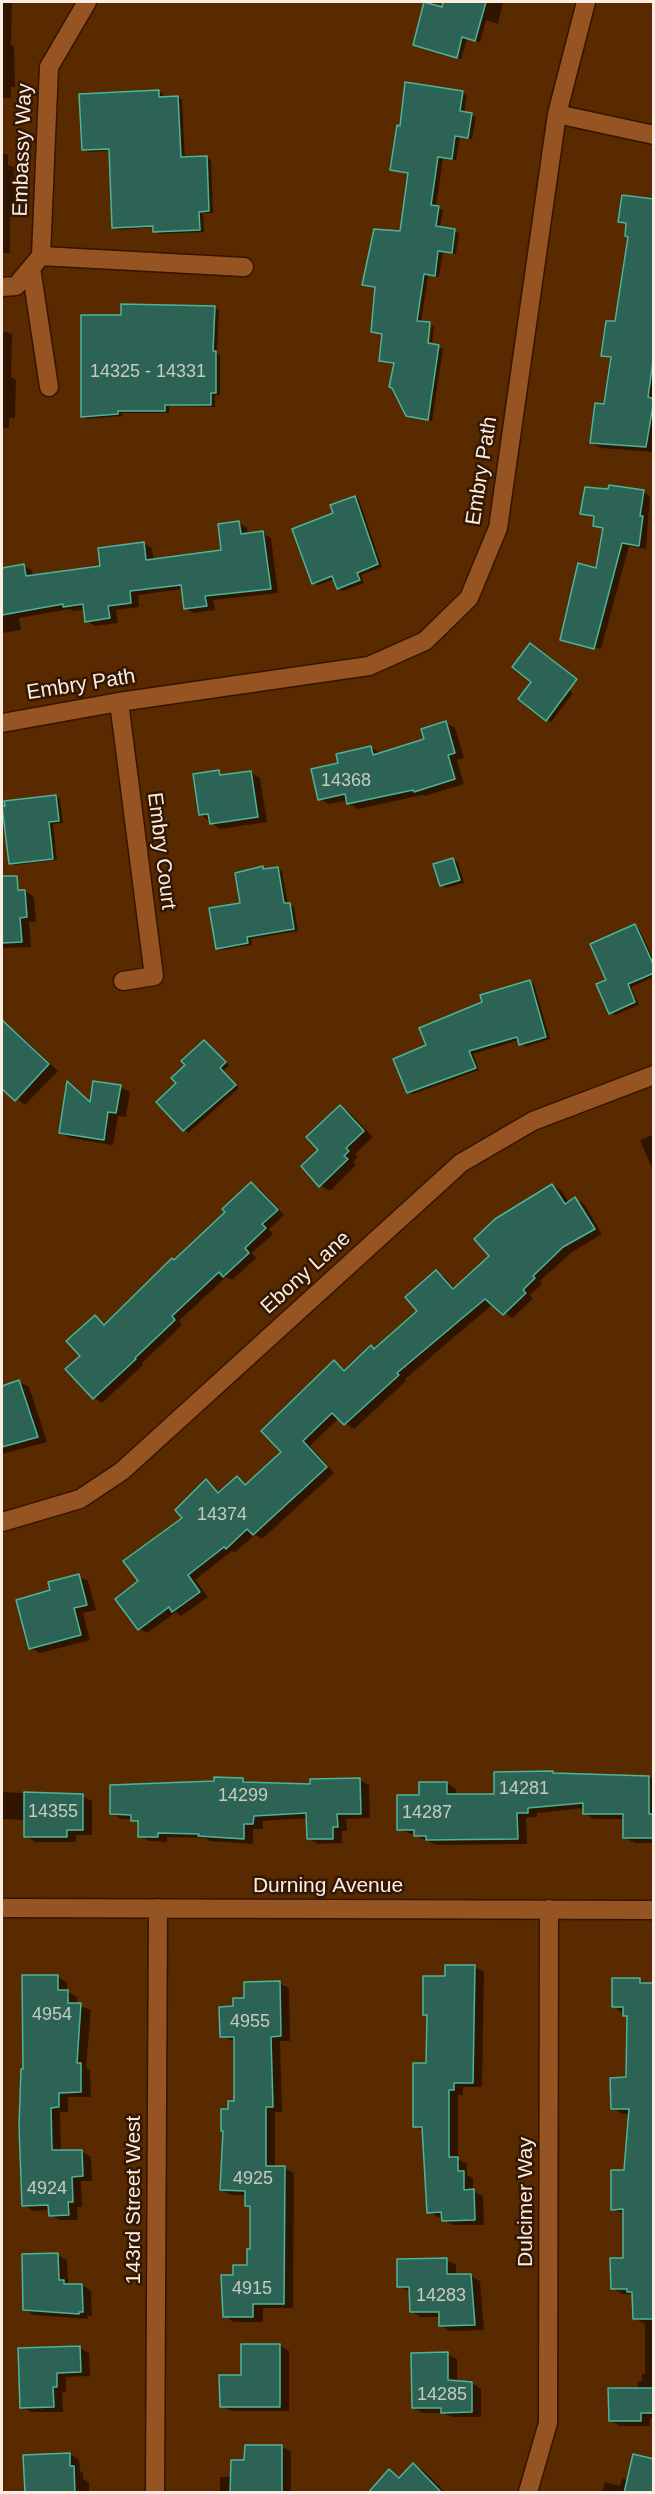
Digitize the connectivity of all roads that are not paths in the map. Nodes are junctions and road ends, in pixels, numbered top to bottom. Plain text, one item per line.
1 (586, 2) edge
2 (79, 5) edge
3 (557, 114) junction
4 (654, 135) edge
5 (36, 262) junction
6 (244, 267) dead end
7 (2, 287) edge
8 (49, 387) dead end
9 (119, 702) junction
10 (2, 723) edge
11 (123, 981) dead end
12 (654, 1075) edge
13 (2, 1522) edge
14 (2, 1908) edge
15 (158, 1908) junction
16 (549, 1909) junction
17 (654, 1910) edge
18 (155, 2493) edge
19 (528, 2493) edge

1 - 3 street, Embry Path
2 - 5 street, Embassy Way
3 - 4 street
3 - 9 street, Embry Path
5 - 6 street
5 - 7 street
5 - 8 street, Embassy Way
9 - 10 street, Embry Path
9 - 11 street, Embry Court
12 - 13 street, Ebony Lane
14 - 15 street, Durning Avenue
15 - 16 street, Durning Avenue
15 - 18 street, 143rd Street West
16 - 17 street, Durning Avenue
16 - 19 street, Dulcimer Way

